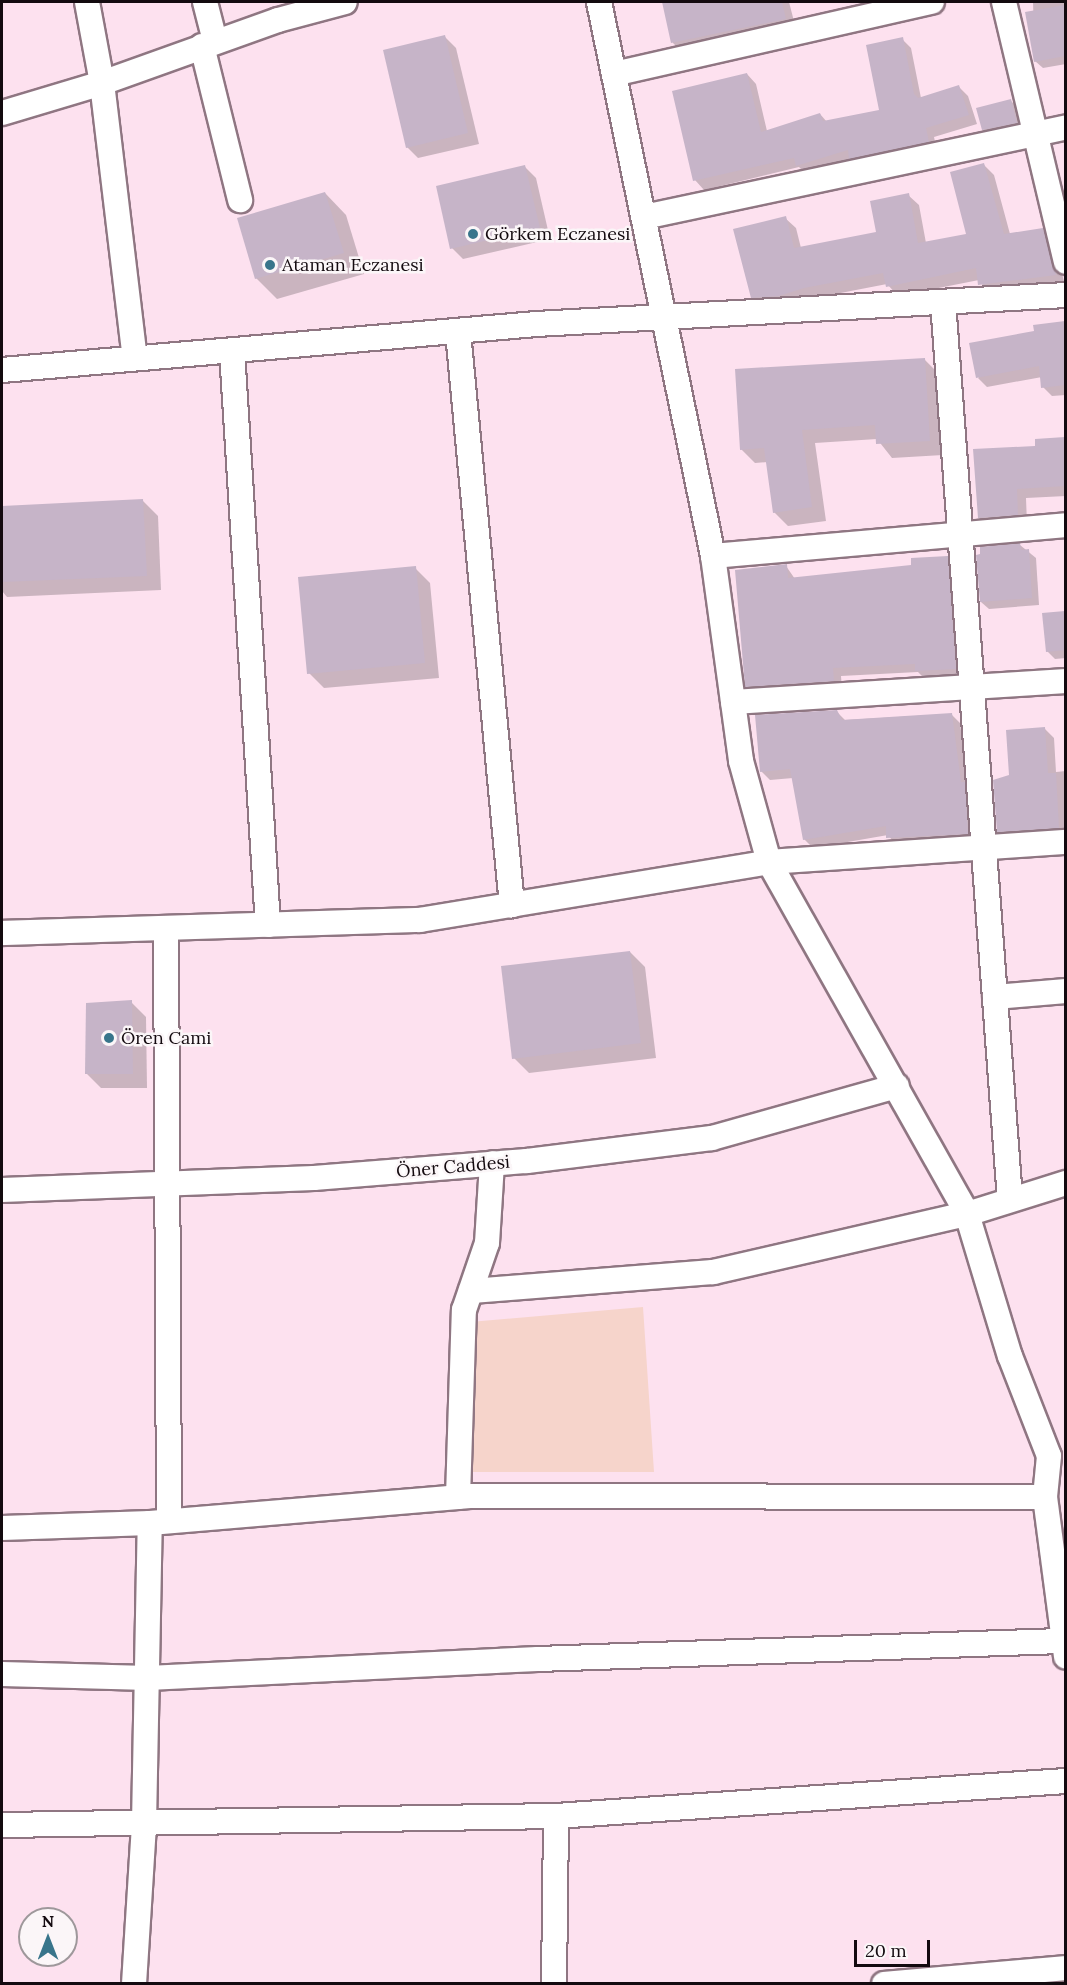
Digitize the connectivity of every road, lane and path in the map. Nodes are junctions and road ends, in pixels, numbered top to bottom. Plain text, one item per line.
1 (87, 2) edge
2 (205, 2) edge
3 (345, 2) edge
4 (598, 2) edge
5 (932, 2) edge
6 (1004, 2) edge
7 (208, 44) junction
8 (614, 74) junction
9 (102, 83) junction
10 (2, 112) edge
11 (1065, 127) edge
12 (1035, 135) junction
13 (240, 200) dead end
14 (644, 217) junction
15 (1065, 262) edge
16 (1065, 295) edge
17 (943, 302) junction
18 (666, 316) junction
19 (458, 332) junction
20 (232, 351) junction
21 (135, 358) junction
22 (2, 370) edge
23 (1065, 525) edge
24 (961, 533) junction
25 (713, 556) junction
26 (1065, 681) edge
27 (972, 689) junction
28 (733, 702) junction
29 (1065, 842) edge
30 (984, 849) junction
31 (769, 862) junction
32 (512, 905) junction
33 (268, 925) junction
34 (166, 928) junction
35 (2, 933) edge
36 (1065, 991) edge
37 (995, 997) junction
38 (897, 1086) junction
39 (492, 1163) junction
40 (168, 1181) junction
41 (1065, 1183) edge
42 (2, 1190) edge
43 (1010, 1200) junction
44 (967, 1214) junction
45 (471, 1291) junction
46 (458, 1497) junction
47 (1045, 1497) junction
48 (159, 1522) junction
49 (2, 1528) edge
50 (1063, 1649) edge
51 (2, 1674) edge
52 (148, 1678) junction
53 (1065, 1781) edge
54 (556, 1816) junction
55 (144, 1824) junction
56 (2, 1825) edge
57 (1065, 1968) edge
58 (963, 1981) edge
59 (134, 1983) edge
60 (554, 1983) edge
61 (884, 1983) edge

1 - 9 street
2 - 7 street
3 - 7 street
4 - 8 street
5 - 8 street
6 - 12 street
7 - 9 street
7 - 13 street
8 - 14 street
9 - 10 street
9 - 21 street
11 - 12 street
12 - 14 street
12 - 15 street
14 - 18 street
16 - 17 street
17 - 18 street
17 - 24 street
18 - 19 street
18 - 25 street
19 - 20 street
19 - 32 street
20 - 21 street
20 - 33 street
21 - 22 street
23 - 24 street
24 - 25 street
24 - 27 street
25 - 28 street
26 - 27 street
27 - 28 street
27 - 30 street
28 - 31 street
29 - 30 street
30 - 31 street
30 - 37 street
31 - 32 street
31 - 38 street
32 - 33 street
33 - 34 street
34 - 35 street
34 - 40 street
36 - 37 street
37 - 43 street
38 - 39 street, Öner Caddesi
38 - 44 street
39 - 40 street, Öner Caddesi
39 - 45 street
40 - 42 street, Öner Caddesi
40 - 48 street
41 - 43 street
43 - 44 street
44 - 45 street
44 - 47 street
45 - 46 street
46 - 47 street
46 - 48 street
47 - 50 street
48 - 49 street
48 - 52 street
50 - 52 street
51 - 52 street
52 - 55 street
53 - 54 street
54 - 55 street
54 - 60 street
55 - 56 street
55 - 59 street
57 - 58 street
58 - 61 street

